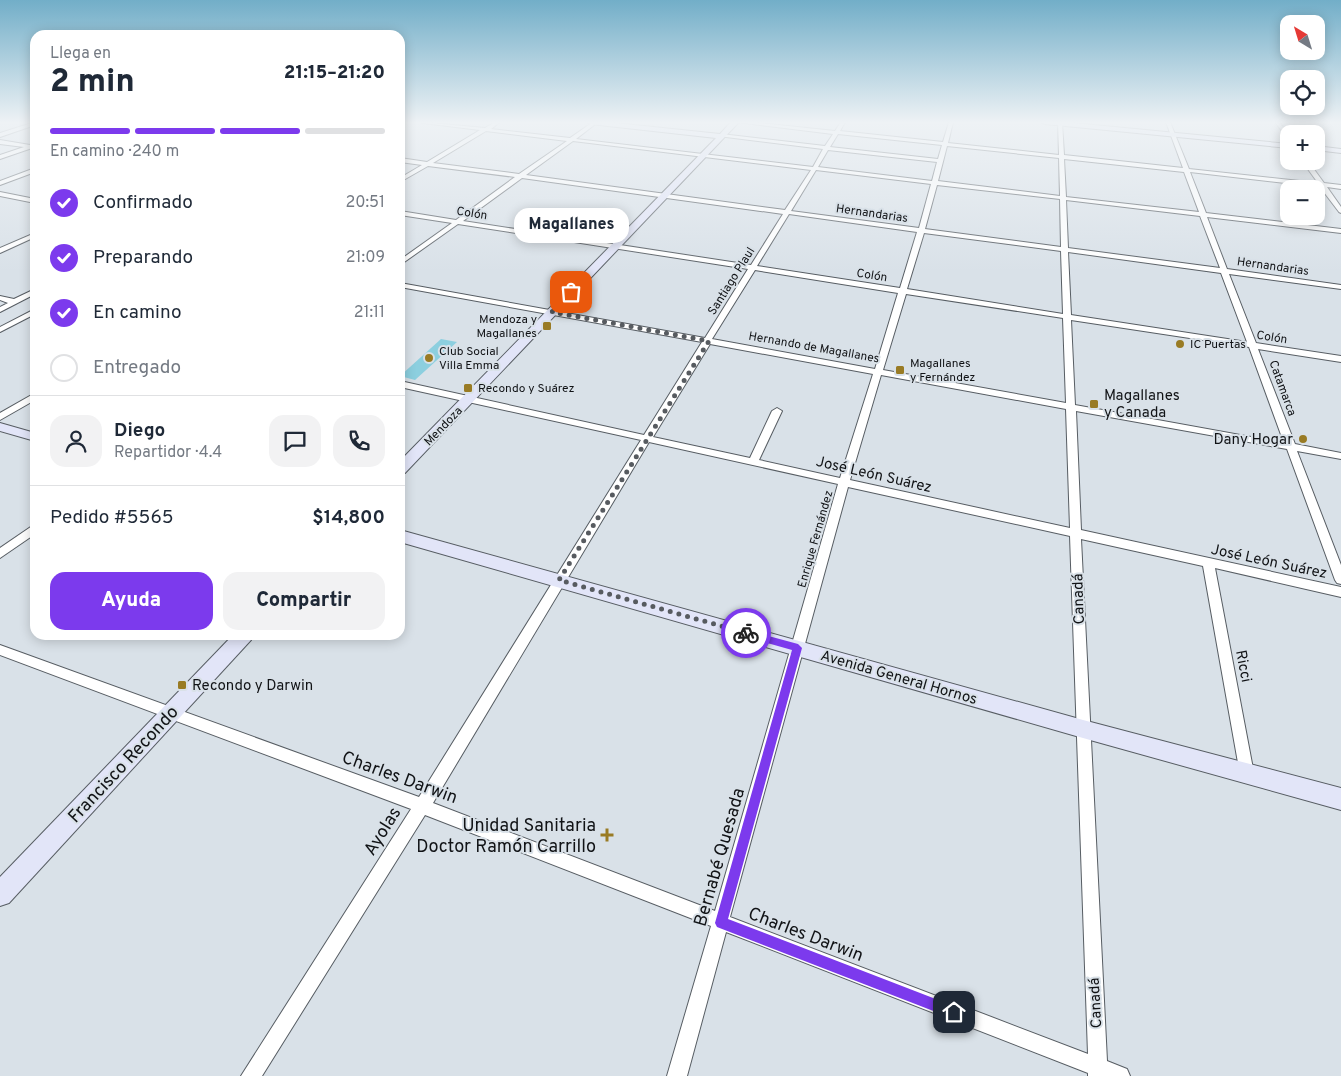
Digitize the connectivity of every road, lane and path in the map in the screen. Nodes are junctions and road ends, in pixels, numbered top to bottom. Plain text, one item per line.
1 (29, 172) edge
2 (494, 172) edge
3 (526, 172) edge
4 (687, 172) edge
5 (813, 172) edge
6 (843, 172) edge
7 (937, 172) edge
8 (1062, 172) edge
9 (1186, 172) edge
10 (1207, 172) edge
11 (521, 176) junction
12 (1282, 180) edge
13 (0, 183) edge
14 (935, 183) junction
15 (1325, 185) edge
16 (1341, 187) edge
17 (1325, 189) edge
18 (0, 194) edge
19 (665, 195) junction
20 (1064, 197) junction
21 (30, 199) edge
22 (1341, 211) edge
23 (788, 213) junction
24 (405, 214) edge
25 (1204, 214) junction
26 (458, 222) junction
27 (921, 231) junction
28 (1341, 231) edge
29 (30, 238) edge
30 (0, 239) edge
31 (18, 243) junction
32 (616, 246) junction
33 (1065, 250) junction
34 (0, 251) edge
35 (405, 260) edge
36 (754, 268) junction
37 (1225, 271) junction
38 (405, 286) edge
39 (1341, 287) edge
40 (903, 292) junction
41 (30, 294) edge
42 (0, 298) edge
43 (15, 302) junction
44 (0, 310) edge
45 (552, 312) junction
46 (30, 314) edge
47 (1068, 316) junction
48 (0, 330) edge
49 (709, 341) junction
50 (1252, 345) junction
51 (1341, 359) edge
52 (880, 372) junction
53 (405, 385) edge
54 (30, 399) edge
55 (468, 399) junction
56 (1072, 407) junction
57 (777, 411) dead end
58 (0, 417) edge
59 (0, 427) edge
60 (30, 436) edge
61 (647, 439) junction
62 (1290, 447) junction
63 (1341, 456) edge
64 (753, 462) junction
65 (405, 465) edge
66 (844, 483) junction
67 (30, 532) edge
68 (1076, 534) junction
69 (405, 537) edge
70 (0, 554) edge
71 (1208, 563) junction
72 (559, 580) junction
73 (1341, 580) edge
74 (1341, 592) edge
75 (240, 640) edge
76 (798, 648) junction
77 (0, 650) edge
78 (170, 714) junction
79 (1082, 729) junction
80 (1247, 774) junction
81 (1341, 800) edge
82 (422, 806) junction
83 (0, 894) edge
84 (721, 923) junction
85 (1098, 1072) edge
86 (252, 1076) edge
87 (677, 1076) edge
88 (1120, 1076) edge

1 - 13 street
2 - 11 street, Hernandarias
3 - 11 street
4 - 19 street, Mendoza
5 - 23 street, Santiago Plaul
6 - 14 street
7 - 14 street, Enrique Fernández
8 - 20 street, Canadá
9 - 25 street, Catamarca
10 - 12 street
11 - 19 street, Hernandarias
11 - 26 street
14 - 20 street
14 - 27 street, Enrique Fernández
15 - 16 street
17 - 22 street
18 - 21 street
19 - 23 street, Hernandarias
19 - 32 street, Mendoza
20 - 25 street
20 - 33 street, Canadá
23 - 27 street, Hernandarias
23 - 36 street, Santiago Plaul
24 - 26 street, Colón
25 - 28 street
25 - 37 street, Catamarca
26 - 32 street, Colón
26 - 35 street
27 - 33 street, Hernandarias
27 - 40 street, Enrique Fernández
29 - 31 street
30 - 31 street
31 - 34 street
32 - 36 street, Colón
32 - 45 street, Mendoza
33 - 37 street, Hernandarias
33 - 47 street, Canadá
36 - 40 street, Colón
36 - 49 street, Santiago Plaul
37 - 39 street, Hernandarias
37 - 50 street, Catamarca
38 - 45 street, Hernando de Magallanes
40 - 47 street, Colón
40 - 52 street, Enrique Fernández
41 - 43 street
42 - 43 street
43 - 44 street
45 - 49 street, Hernando de Magallanes
45 - 55 street, Mendoza
46 - 48 street
47 - 50 street, Colón
47 - 56 street, Canadá
49 - 52 street, Hernando de Magallanes
49 - 61 street, Santiago Plaul
50 - 51 street, Colón
50 - 62 street, Catamarca
52 - 56 street, Hernando de Magallanes
52 - 66 street, Enrique Fernández
53 - 55 street, José León Suárez
54 - 58 street
55 - 61 street, José León Suárez
55 - 65 street, Mendoza
56 - 62 street, Hernando de Magallanes
56 - 68 street, Canadá
57 - 64 street
59 - 60 street
61 - 64 street, José León Suárez
61 - 72 street, Santiago Plaul
62 - 63 street, Hernando de Magallanes
62 - 73 street, Catamarca
64 - 66 street, José León Suárez
66 - 68 street, José León Suárez
66 - 76 street, Enrique Fernández
67 - 70 street
68 - 71 street, José León Suárez
68 - 79 street, Canadá
69 - 72 street, Avenida General Hornos
71 - 74 street, José León Suárez
71 - 80 street, Ricci
72 - 76 street, Avenida General Hornos
72 - 82 street, Ayolas
75 - 78 street, Francisco Recondo
76 - 79 street, Avenida General Hornos
76 - 84 street, Bernabé Quesada
77 - 78 street, Charles Darwin
78 - 82 street, Charles Darwin
78 - 83 street, Francisco Recondo
79 - 80 street, Avenida General Hornos
79 - 85 street, Canadá
80 - 81 street, Avenida General Hornos
82 - 84 street, Charles Darwin
82 - 86 street, Ayolas
84 - 85 street, Charles Darwin
84 - 87 street, Bernabé Quesada
85 - 88 street, Charles Darwin

